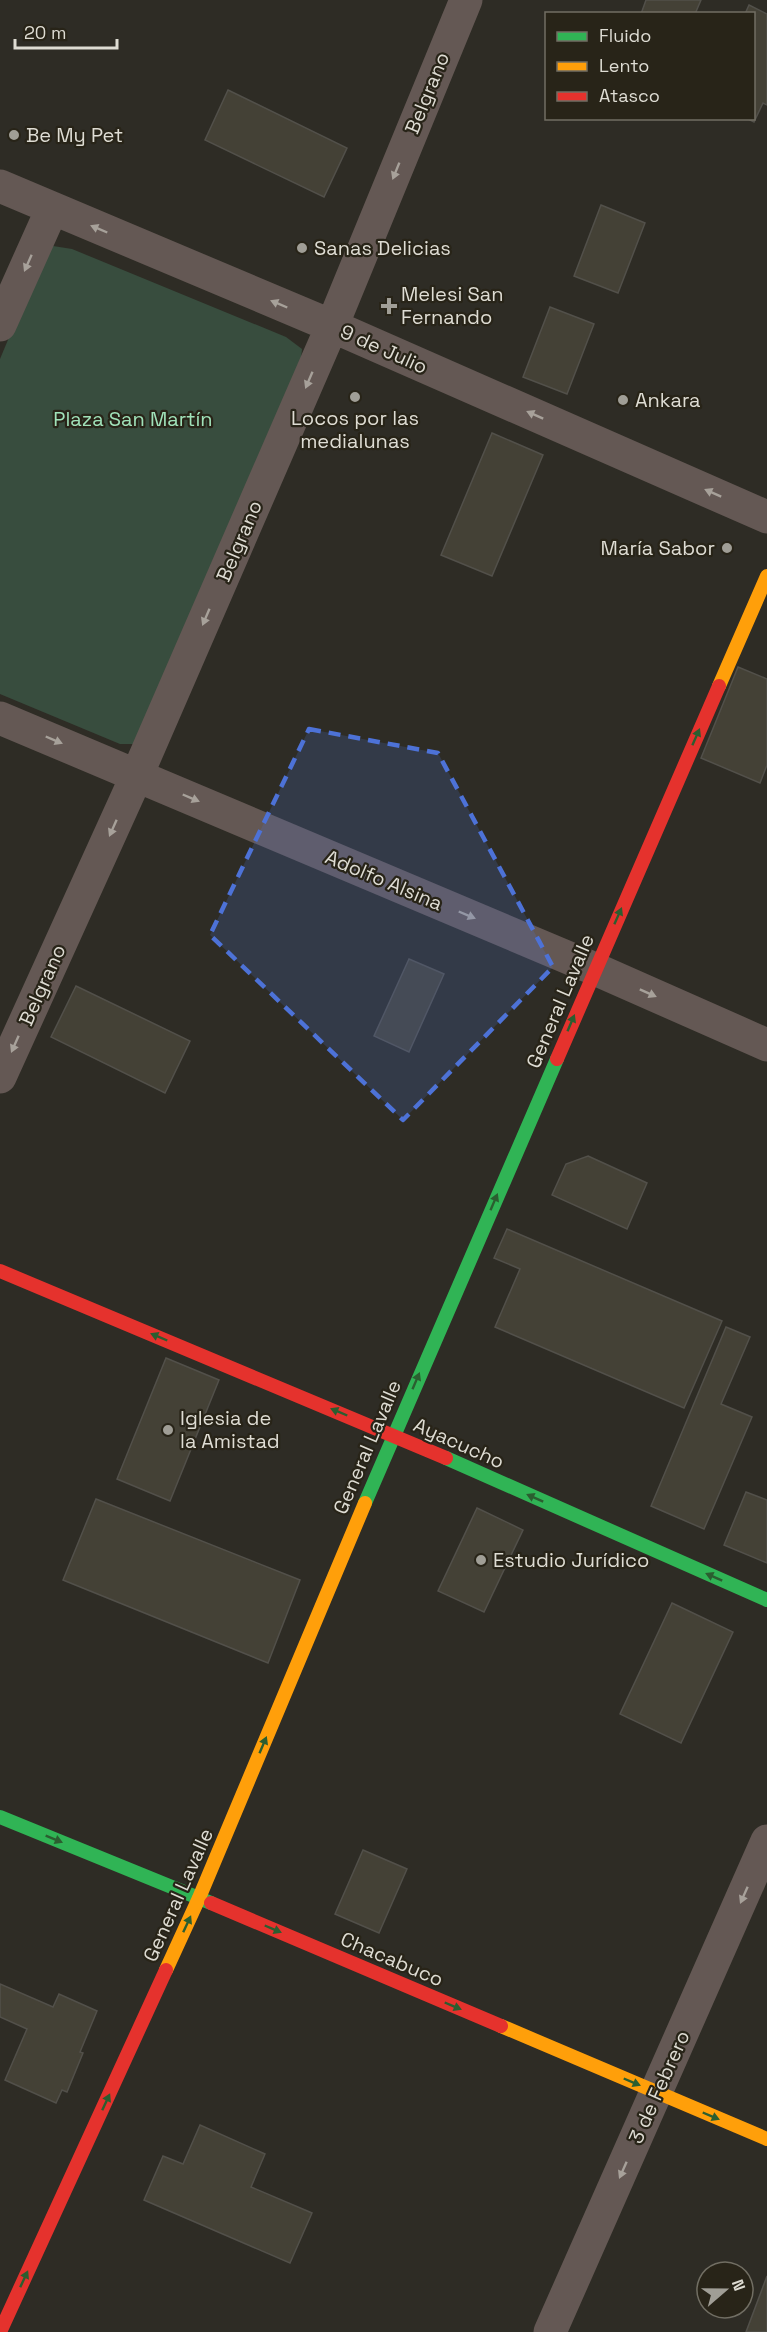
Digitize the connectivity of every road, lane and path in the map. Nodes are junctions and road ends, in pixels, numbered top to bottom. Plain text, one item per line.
1 (466, 0) edge
2 (0, 186) edge
3 (52, 209) junction
4 (0, 325) edge
5 (333, 326) junction
6 (767, 517) edge
7 (767, 576) edge
8 (0, 718) edge
9 (137, 775) junction
10 (594, 969) junction
11 (767, 1045) edge
12 (0, 1077) edge
13 (0, 1271) edge
14 (393, 1435) junction
15 (767, 1600) edge
16 (0, 1817) edge
17 (767, 1841) edge
18 (199, 1898) junction
19 (657, 2093) junction
20 (767, 2139) edge
21 (0, 2332) edge
22 (550, 2332) edge

1 -> 5 street, Belgrano
2 - 3 street, 9 de Julio
3 -> 4 street
5 -> 3 street, 9 de Julio
6 -> 5 street, 9 de Julio
5 -> 9 street, Belgrano
10 -> 7 street, General Lavalle
8 -> 9 street, Adolfo Alsina
9 -> 10 street, Adolfo Alsina
9 -> 12 street, Belgrano
10 -> 11 street, Adolfo Alsina
14 -> 10 street, General Lavalle
14 -> 13 street, Ayacucho
15 -> 14 street, Ayacucho
18 -> 14 street, General Lavalle
16 -> 18 street, Chacabuco
17 -> 19 street, 3 de Febrero
18 -> 19 street, Chacabuco
21 -> 18 street, General Lavalle
19 -> 20 street, Chacabuco
19 -> 22 street, 3 de Febrero

